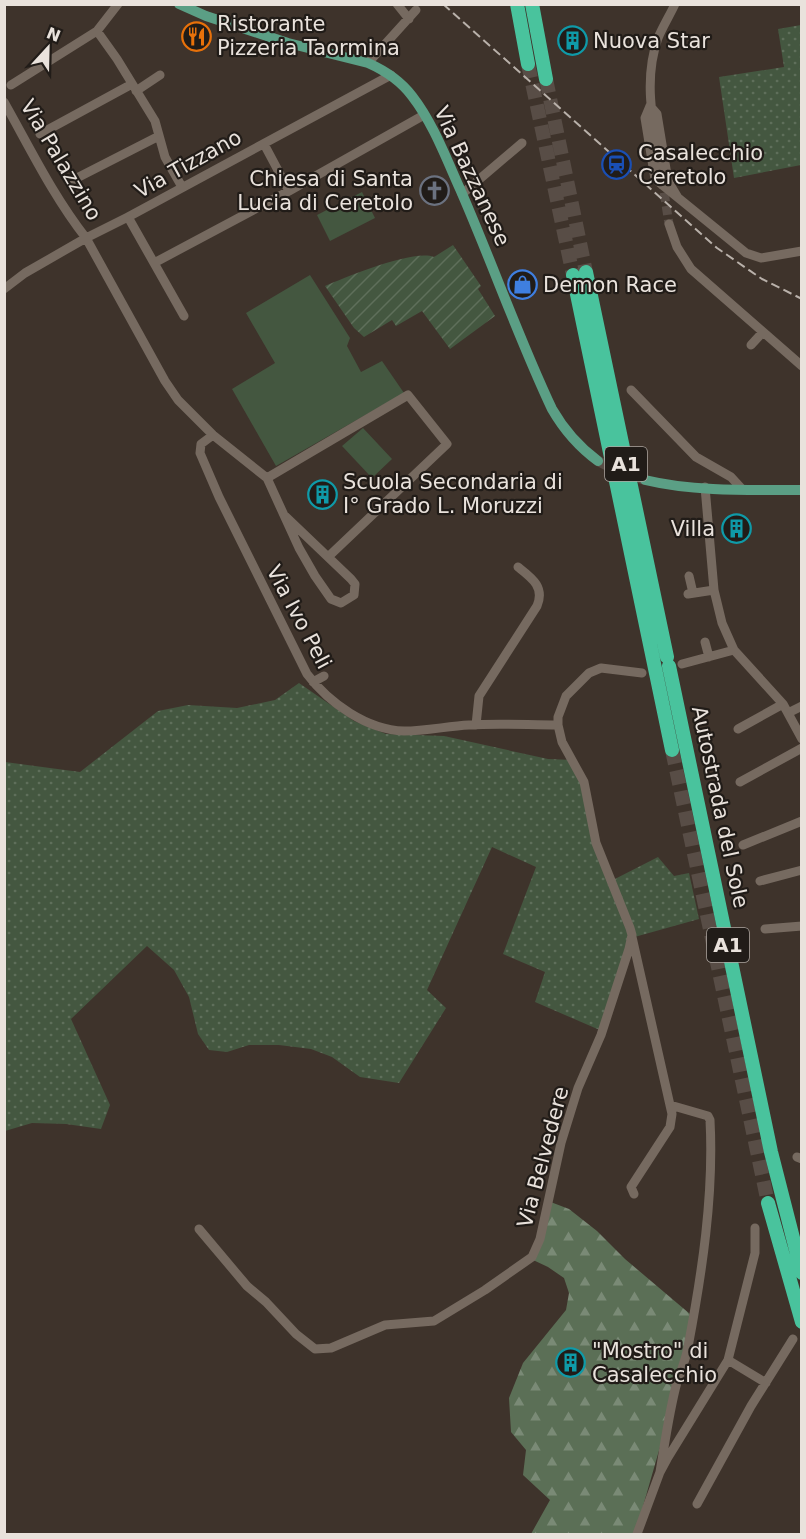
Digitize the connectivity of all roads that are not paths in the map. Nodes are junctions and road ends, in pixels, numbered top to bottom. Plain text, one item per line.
1 (118, 4) edge
2 (179, 4) edge
3 (397, 4) edge
4 (517, 4) edge
5 (533, 4) edge
6 (675, 4) edge
7 (193, 8) edge
8 (416, 10) dead end
9 (409, 19) junction
10 (97, 31) junction
11 (368, 63) junction
12 (528, 64) tunnel mouth
13 (160, 75) dead end
14 (391, 75) junction
15 (546, 79) tunnel mouth
16 (11, 86) dead end
17 (134, 87) junction
18 (4, 102) edge
19 (650, 106) junction
20 (424, 115) junction
21 (40, 135) dead end
22 (159, 136) junction
23 (522, 143) dead end
24 (264, 144) junction
25 (660, 166) tunnel mouth
26 (69, 182) dead end
27 (182, 187) junction
28 (289, 191) junction
29 (462, 194) junction
30 (677, 195) junction
31 (128, 218) junction
32 (669, 224) tunnel mouth
33 (86, 238) junction
34 (801, 251) edge
35 (154, 263) junction
36 (5, 288) edge
37 (184, 316) dead end
38 (762, 333) junction
39 (751, 345) dead end
40 (801, 366) edge
41 (631, 390) dead end
42 (213, 435) junction
43 (598, 461) tunnel mouth
44 (267, 478) junction
45 (645, 480) tunnel mouth
46 (705, 487) junction
47 (741, 489) junction
48 (801, 490) edge
49 (284, 514) junction
50 (328, 557) junction
51 (518, 567) dead end
52 (689, 576) dead end
53 (714, 590) junction
54 (705, 642) dead end
55 (734, 650) junction
56 (709, 657) junction
57 (673, 662) junction
58 (642, 673) dead end
59 (324, 676) dead end
60 (313, 682) junction
61 (801, 706) edge
62 (785, 708) junction
63 (476, 725) junction
64 (558, 725) junction
65 (738, 729) dead end
66 (801, 738) edge
67 (801, 748) edge
68 (672, 750) tunnel mouth
69 (740, 782) dead end
70 (801, 821) edge
71 (743, 845) dead end
72 (801, 870) edge
73 (760, 881) dead end
74 (801, 926) edge
75 (765, 929) dead end
76 (632, 935) junction
77 (670, 1105) junction
78 (634, 1194) dead end
79 (768, 1203) tunnel mouth
80 (755, 1228) dead end
81 (199, 1229) dead end
82 (801, 1273) edge
83 (801, 1319) edge
84 (793, 1339) dead end
85 (728, 1360) junction
86 (766, 1383) junction
87 (660, 1472) junction
88 (697, 1504) dead end
89 (638, 1534) edge

1 - 10 street
2 - 7 main road, Via Bazzanese
3 - 9 street
4 - 12 highway
5 - 15 highway
6 - 19 street
7 - 11 main road, Via Bazzanese
8 - 9 street
9 - 11 street
10 - 16 street
10 - 17 street
11 - 14 main road, Via Bazzanese
13 - 17 street
14 - 20 main road, Via Bazzanese
14 - 24 street, Via Tizzano
17 - 21 street
17 - 22 street
18 - 33 street, Via Palazzino
19 - 25 street
19 - 30 street
19 - 30 street
20 - 28 street
20 - 29 main road, Via Bazzanese
22 - 26 street
22 - 27 street
23 - 29 street
24 - 27 street, Via Tizzano
24 - 28 street
27 - 31 street, Via Tizzano
28 - 35 street
29 - 43 main road, Via Bazzanese
30 - 34 street
31 - 33 street, Via Tizzano
31 - 35 street
32 - 38 street
33 - 36 street, Via Tizzano
33 - 42 street, Via Palazzino
35 - 37 street
38 - 39 street
38 - 40 street
41 - 47 street
42 - 44 street, Via Palazzino
42 - 60 street, Via Ivo Peli
44 - 49 street
44 - 50 street
45 - 46 main road
46 - 47 main road
46 - 53 street
47 - 48 main road
49 - 50 street
49 - 50 street
51 - 63 street
52 - 53 street
53 - 55 street
54 - 56 street
55 - 56 street
55 - 62 street
56 - 57 street
57 - 68 highway, Autostrada del Sole / A1
57 - 82 highway, Autostrada del Sole / A1
58 - 64 street
59 - 60 street
60 - 63 street, Via Ivo Peli
61 - 62 street
62 - 65 street
62 - 66 street
63 - 64 street, Via Ivo Peli
64 - 76 street
67 - 69 street
70 - 71 street
72 - 73 street
74 - 75 street
76 - 77 street
76 - 81 street, Via Belvedere
77 - 78 street
77 - 87 street
79 - 83 highway
80 - 85 street
84 - 86 street
85 - 86 street
85 - 87 street
86 - 88 street
87 - 89 street

